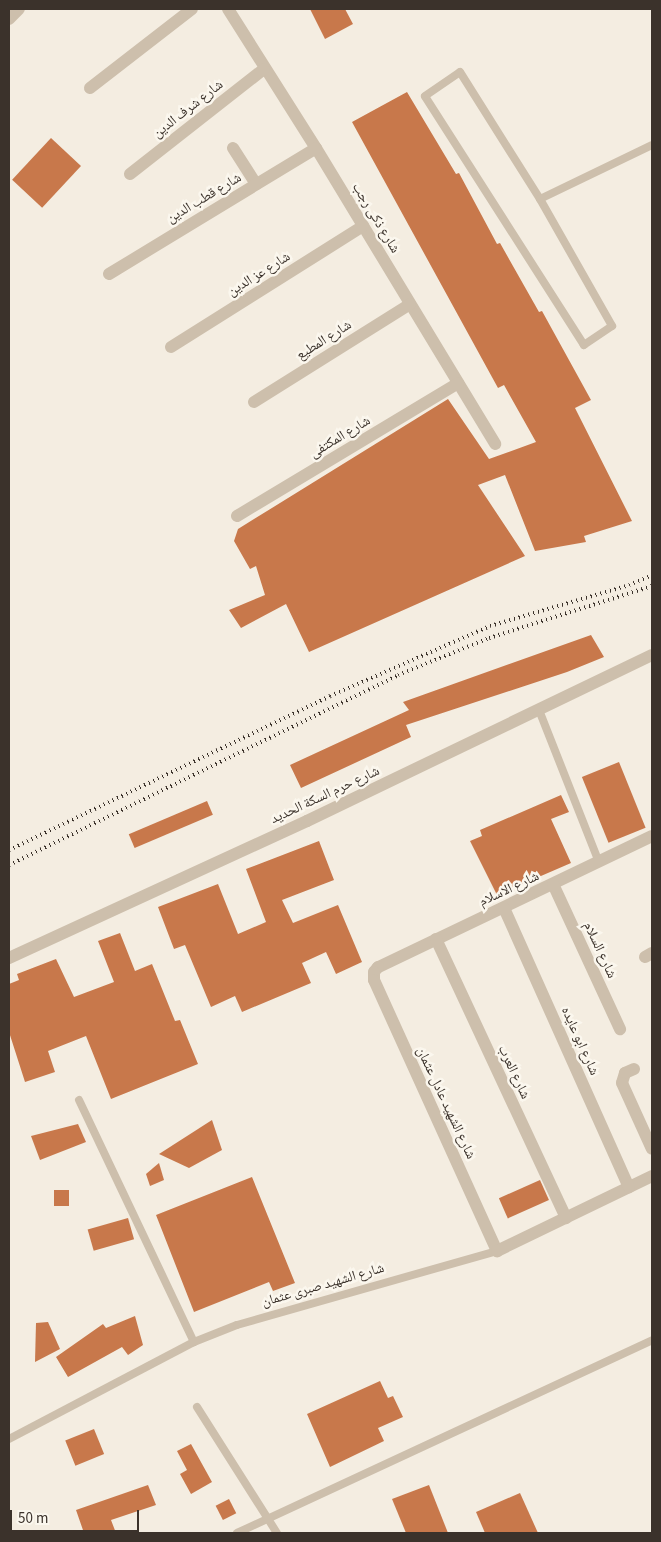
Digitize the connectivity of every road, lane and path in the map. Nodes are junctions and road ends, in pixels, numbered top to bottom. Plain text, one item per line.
1 (20, 9) edge
2 (192, 9) edge
3 (228, 9) edge
4 (9, 20) edge
5 (264, 69) junction
6 (90, 88) dead end
7 (652, 145) edge
8 (233, 148) dead end
9 (316, 148) junction
10 (130, 174) dead end
11 (256, 184) junction
12 (540, 199) junction
13 (363, 226) junction
14 (108, 274) dead end
15 (410, 304) junction
16 (171, 347) dead end
17 (458, 383) junction
18 (254, 402) dead end
19 (495, 444) dead end
20 (237, 516) dead end
21 (652, 655) edge
22 (539, 710) junction
23 (652, 836) edge
24 (599, 862) junction
25 (553, 884) junction
26 (504, 908) junction
27 (436, 939) junction
28 (9, 958) edge
29 (378, 966) joint
30 (620, 1029) dead end
31 (634, 1069) dead end
32 (80, 1100) dead end
33 (652, 1149) edge
34 (652, 1176) edge
35 (629, 1187) junction
36 (566, 1218) junction
37 (497, 1251) junction
38 (652, 1340) edge
39 (194, 1342) junction
40 (197, 1407) dead end
41 (9, 1439) edge
42 (269, 1520) junction
43 (237, 1533) edge
44 (277, 1533) edge

1 - 4 street
2 - 6 street
3 - 5 street, شارع ذكى رجب
5 - 9 street, شارع ذكى رجب
5 - 10 street, شارع شرف الدين
7 - 12 lane
8 - 11 street
9 - 11 street, شارع قطب الدين
9 - 13 street, شارع ذكى رجب
11 - 14 street, شارع قطب الدين
12 - 12 lane
13 - 15 street, شارع ذكى رجب
13 - 16 street, شارع عز الدين
15 - 17 street, شارع ذكى رجب
15 - 18 street, شارع المطيع
17 - 19 street, شارع ذكى رجب
17 - 20 street, شارع المكتفى
21 - 22 street, شارع حرم السكة الحديد
22 - 24 lane
22 - 28 street, شارع حرم السكة الحديد
23 - 24 street, شارع الاسلام
24 - 25 street, شارع الاسلام
25 - 26 street, شارع الاسلام
25 - 30 street, شارع السلام
26 - 27 street, شارع الاسلام
26 - 35 street, شارع ابو عايده
27 - 29 street, شارع الاسلام
27 - 36 street, شارع العرب
29 - 37 street, شارع الشهيد عادل عثمان
31 - 33 street
32 - 39 lane
34 - 35 street, شارع الشهيد صبرى عثمان
35 - 36 street, شارع الشهيد صبرى عثمان
36 - 37 street, شارع الشهيد صبرى عثمان
37 - 39 lane, شارع الشهيد صبرى عثمان
38 - 42 lane
39 - 41 lane, شارع الشهيد صبرى عثمان
40 - 42 lane
42 - 43 lane
42 - 44 lane

